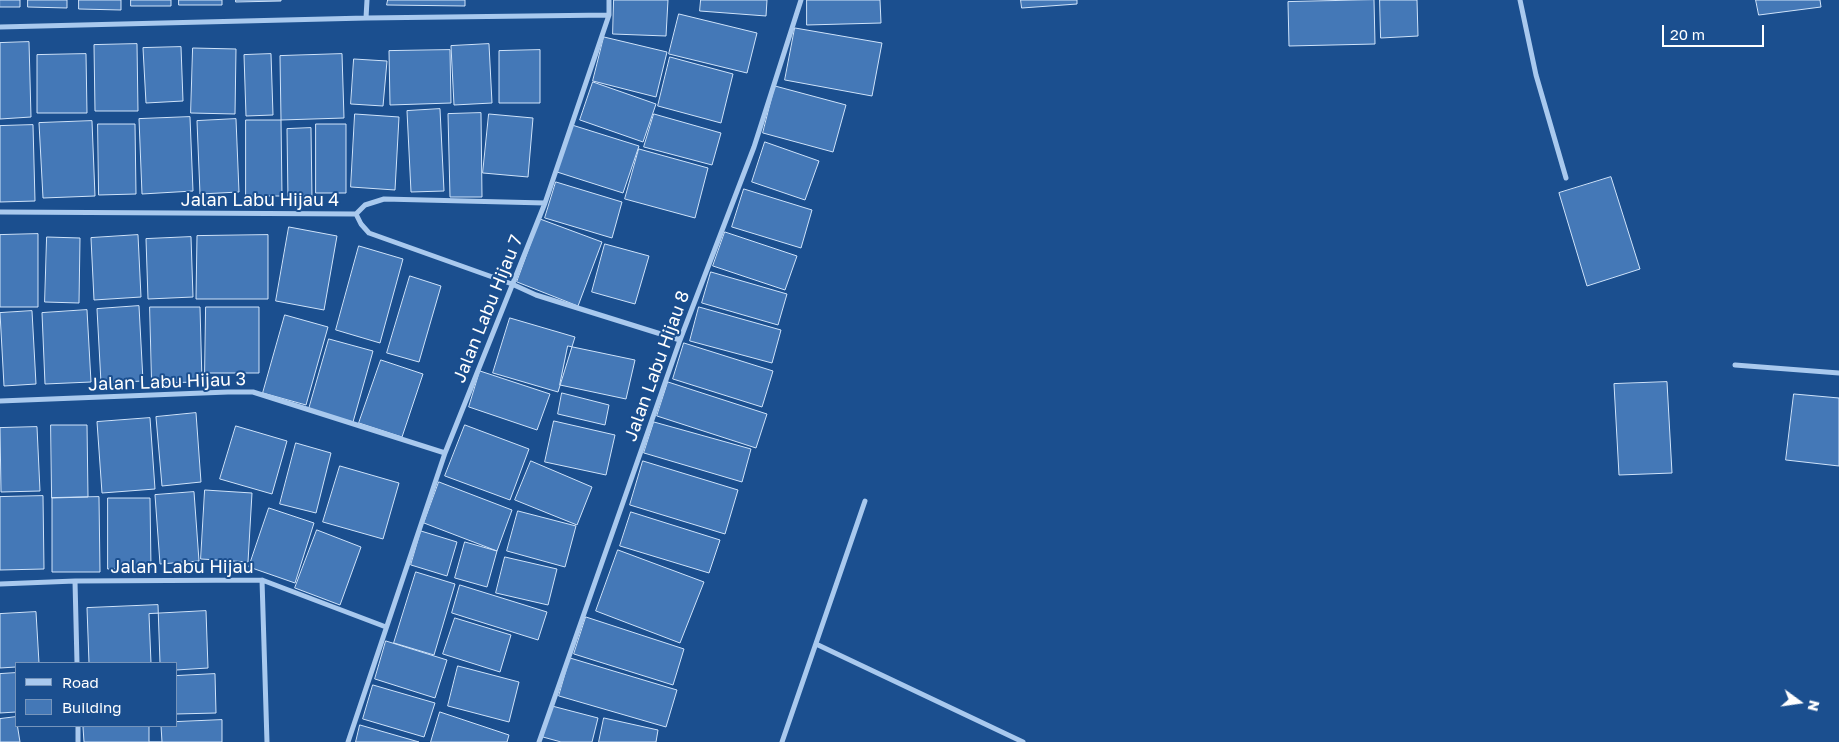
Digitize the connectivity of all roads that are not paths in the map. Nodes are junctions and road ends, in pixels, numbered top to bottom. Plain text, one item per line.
1 (367, 0) edge
2 (609, 0) edge
3 (801, 0) edge
4 (1520, 0) edge
5 (608, 15) junction
6 (366, 18) junction
7 (0, 27) edge
8 (1566, 178) dead end
9 (544, 203) junction
10 (0, 212) edge
11 (356, 214) junction
12 (512, 284) junction
13 (680, 340) junction
14 (1735, 366) dead end
15 (1839, 373) edge
16 (0, 400) edge
17 (445, 453) junction
18 (865, 501) dead end
19 (262, 580) junction
20 (75, 581) junction
21 (0, 584) edge
22 (386, 627) junction
23 (816, 644) junction
24 (76, 662) edge
25 (78, 727) edge
26 (78, 742) edge
27 (267, 742) edge
28 (348, 742) edge
29 (539, 742) edge
30 (782, 742) edge
31 (1023, 742) edge

1 - 6 street
2 - 5 street, Jalan Labu Hijau 7
3 - 13 street, Jalan Labu Hijau 8
4 - 8 street
5 - 6 street
5 - 9 street, Jalan Labu Hijau 7
6 - 7 street
9 - 11 street, Jalan Labu Hijau 4
9 - 12 street, Jalan Labu Hijau 7
10 - 11 street, Jalan Labu Hijau 4
11 - 12 street
12 - 13 street
12 - 17 street, Jalan Labu Hijau 7
13 - 29 street, Jalan Labu Hijau 8
14 - 15 street
16 - 17 street, Jalan Labu Hijau 3
17 - 22 street, Jalan Labu Hijau 7
18 - 23 street
19 - 20 street, Jalan Labu Hijau
19 - 22 street, Jalan Labu Hijau
19 - 27 street
20 - 21 street, Jalan Labu Hijau
20 - 24 street
22 - 28 street, Jalan Labu Hijau 7
23 - 30 street
23 - 31 street
25 - 26 street

